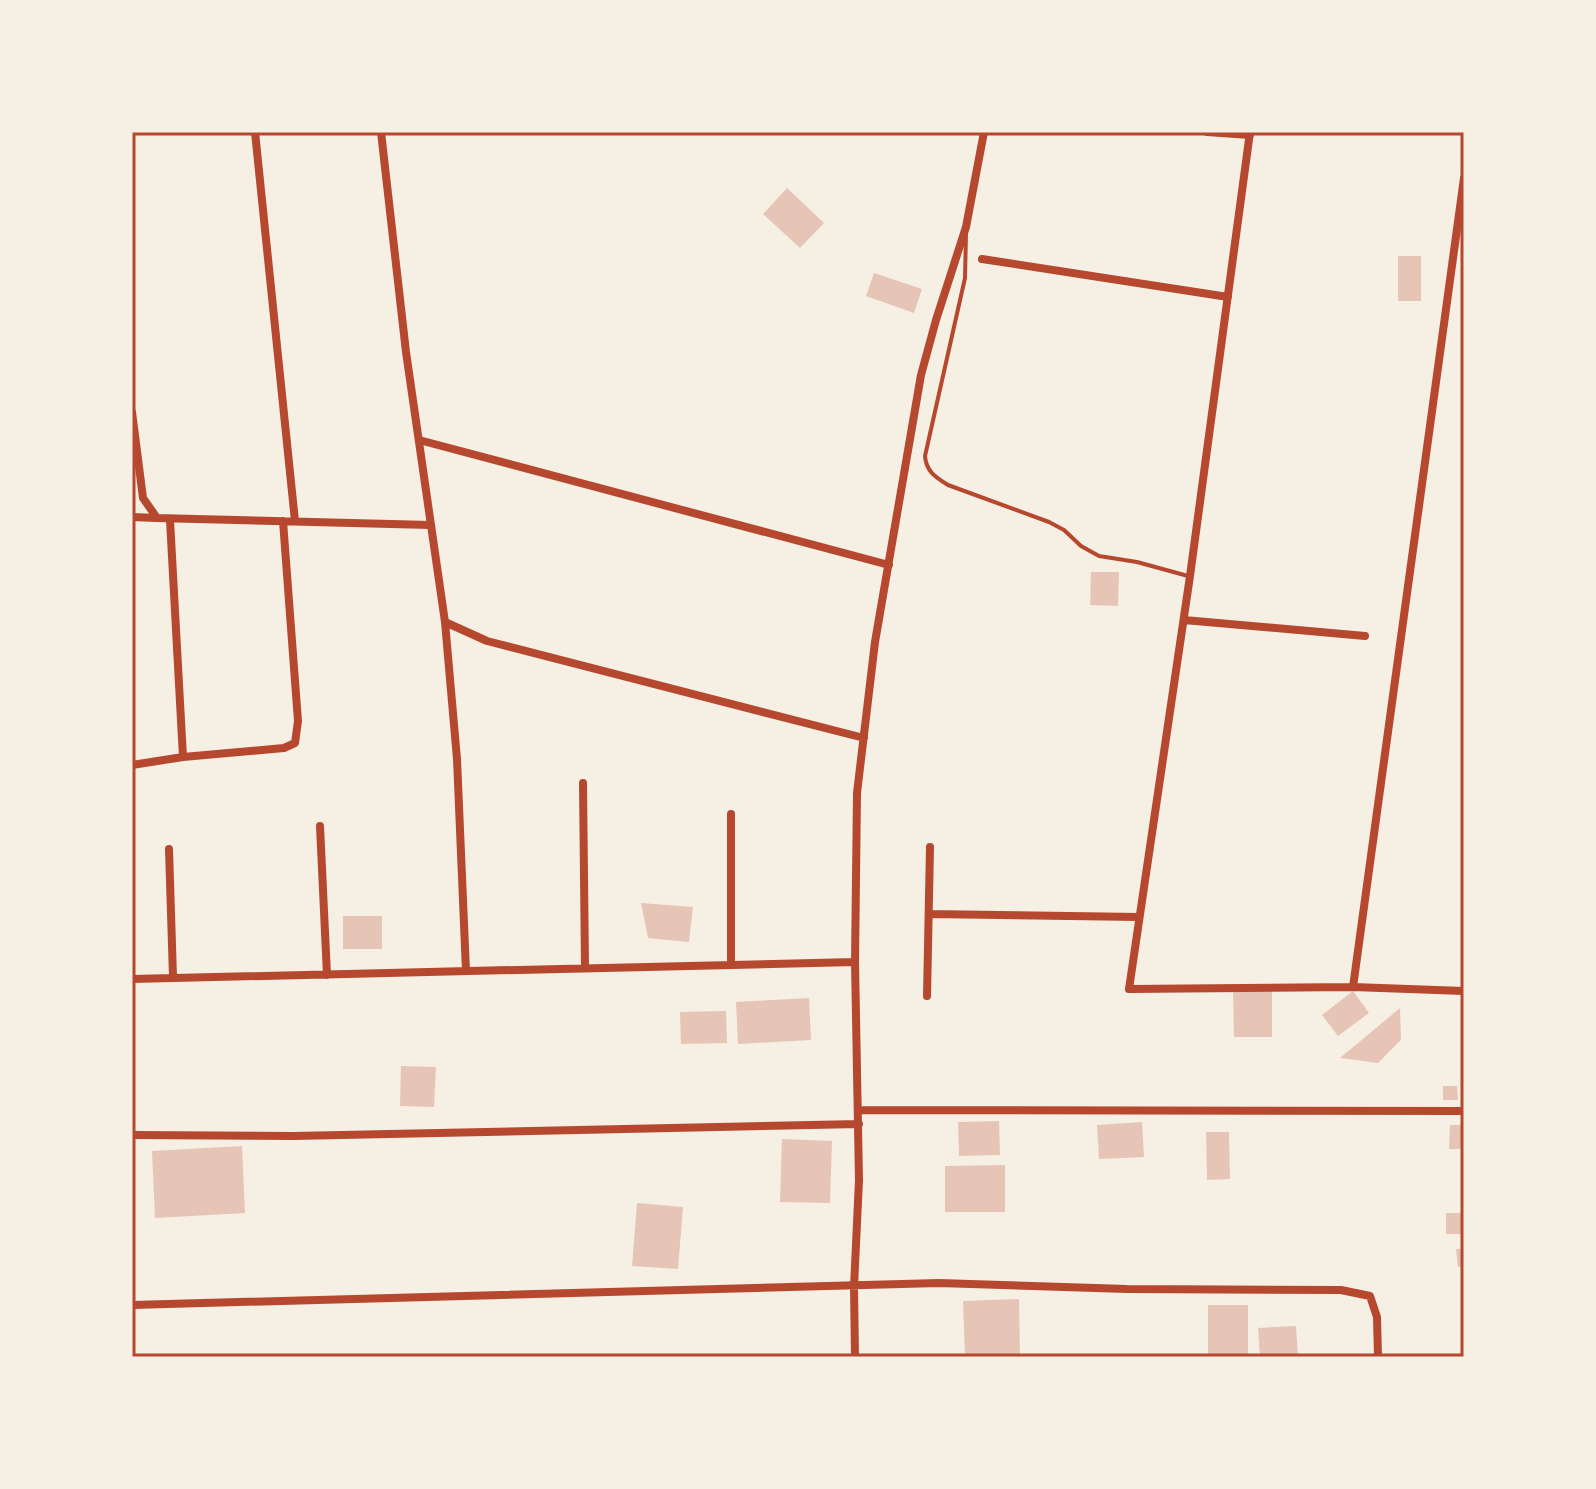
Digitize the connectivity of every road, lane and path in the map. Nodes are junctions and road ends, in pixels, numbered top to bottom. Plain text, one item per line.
1 (255, 132) edge
2 (381, 132) edge
3 (984, 132) edge
4 (1207, 132) edge
5 (1250, 134) edge
6 (1464, 178) edge
7 (966, 227) junction
8 (982, 259) dead end
9 (1228, 297) junction
10 (132, 412) edge
11 (419, 440) junction
12 (132, 517) edge
13 (157, 518) junction
14 (170, 520) junction
15 (283, 521) junction
16 (295, 521) junction
17 (430, 525) junction
18 (889, 565) junction
19 (1190, 576) junction
20 (1184, 620) junction
21 (445, 622) junction
22 (1365, 636) dead end
23 (864, 738) junction
24 (183, 757) junction
25 (132, 765) edge
26 (583, 783) dead end
27 (731, 814) dead end
28 (320, 826) dead end
29 (930, 847) dead end
30 (169, 849) dead end
31 (929, 914) junction
32 (1139, 917) junction
33 (855, 962) junction
34 (731, 965) junction
35 (585, 968) junction
36 (466, 971) junction
37 (327, 975) junction
38 (173, 977) junction
39 (132, 979) edge
40 (1353, 987) junction
41 (1464, 991) edge
42 (927, 996) dead end
43 (859, 1110) junction
44 (1464, 1111) edge
45 (859, 1124) junction
46 (132, 1135) edge
47 (854, 1287) junction
48 (132, 1305) edge
49 (855, 1357) edge
50 (1378, 1357) edge

1 - 16 street
2 - 11 street
3 - 7 street
4 - 5 street
5 - 9 street
6 - 40 street
7 - 18 street
7 - 19 lane
8 - 9 street
9 - 19 street
10 - 13 street
11 - 17 street
11 - 18 street
12 - 13 street
13 - 14 street
14 - 15 street
14 - 24 street
15 - 16 street
15 - 24 street
16 - 17 street
17 - 21 street
18 - 23 street
19 - 20 street
20 - 22 street
20 - 32 street
21 - 23 street
21 - 36 street
23 - 33 street
24 - 25 street
26 - 35 street
27 - 34 street
28 - 37 street
29 - 31 street
30 - 38 street
31 - 32 street
31 - 42 street
32 - 40 street
33 - 34 street
33 - 43 street
34 - 35 street
35 - 36 street
36 - 37 street
37 - 38 street
38 - 39 street
40 - 41 street
43 - 44 street
43 - 45 street
45 - 46 street
45 - 47 street
47 - 48 street
47 - 49 street
47 - 50 street

